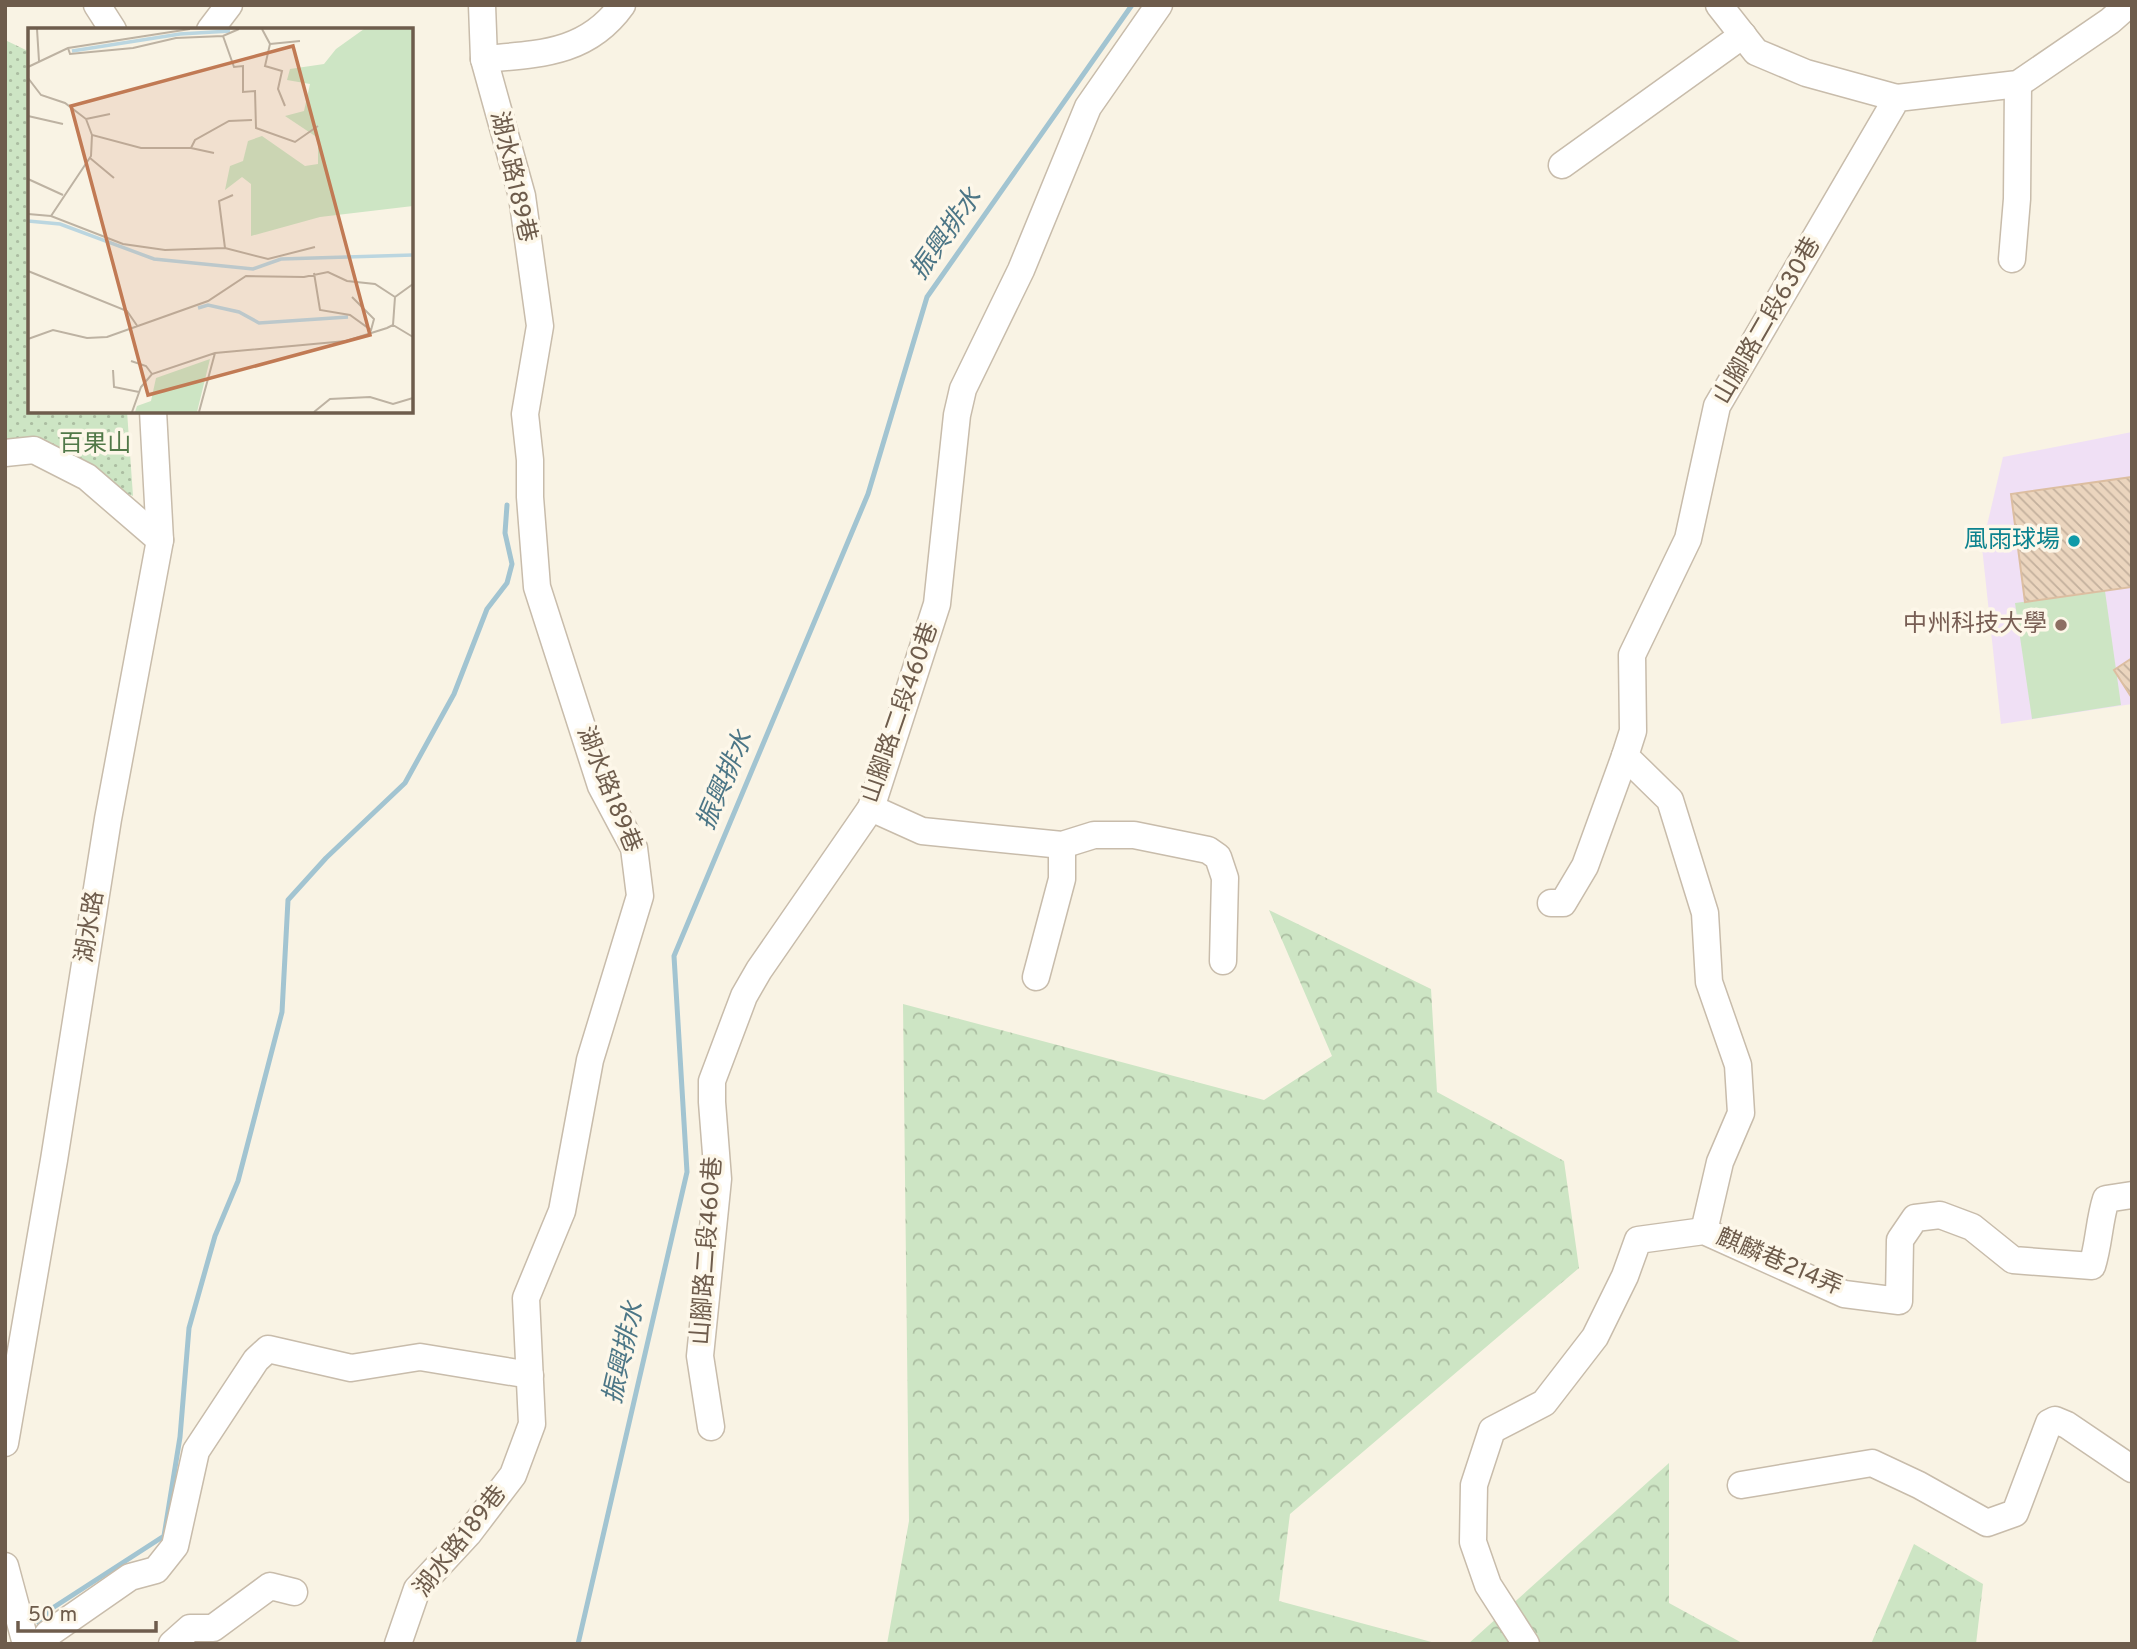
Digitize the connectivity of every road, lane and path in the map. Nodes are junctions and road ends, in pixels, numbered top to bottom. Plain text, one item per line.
1 (97, 5) edge
2 (229, 5) edge
3 (482, 5) edge
4 (622, 5) edge
5 (1159, 5) edge
6 (1719, 5) edge
7 (2128, 5) edge
8 (112, 28) edge
9 (212, 28) edge
10 (1744, 35) junction
11 (484, 59) junction
12 (2018, 84) junction
13 (1897, 98) junction
14 (1562, 164) dead end
15 (2012, 259) dead end
16 (153, 413) edge
17 (5, 453) edge
18 (160, 540) junction
19 (1625, 756) junction
20 (871, 808) junction
21 (1062, 845) junction
22 (1551, 903) dead end
23 (1223, 961) dead end
24 (1036, 977) dead end
25 (2132, 1195) edge
26 (1704, 1231) junction
27 (530, 1375) junction
28 (710, 1427) dead end
29 (5, 1443) edge
30 (2132, 1469) edge
31 (1741, 1485) dead end
32 (5, 1566) edge
33 (294, 1592) dead end
34 (26, 1644) edge
35 (41, 1644) edge
36 (172, 1644) edge
37 (398, 1644) edge
38 (1526, 1644) edge

1 - 8 street
2 - 9 street
3 - 11 street, 湖水路189巷
4 - 11 street
5 - 20 street, 山腳路二段460巷
6 - 10 street
7 - 12 street
10 - 13 street
10 - 14 street
11 - 27 street, 湖水路189巷
12 - 13 street
12 - 15 street
13 - 19 street, 山腳路二段630巷
16 - 18 street, 湖水路
17 - 18 street
18 - 29 street, 湖水路
19 - 22 street, 山腳路二段630巷
19 - 26 street
20 - 21 street
20 - 28 street, 山腳路二段460巷
21 - 23 street
21 - 24 street
25 - 26 street, 麒麟巷214弄
26 - 38 street, 麒麟巷214弄
27 - 35 street
27 - 37 street, 湖水路189巷
30 - 31 street
32 - 34 street
33 - 36 street

